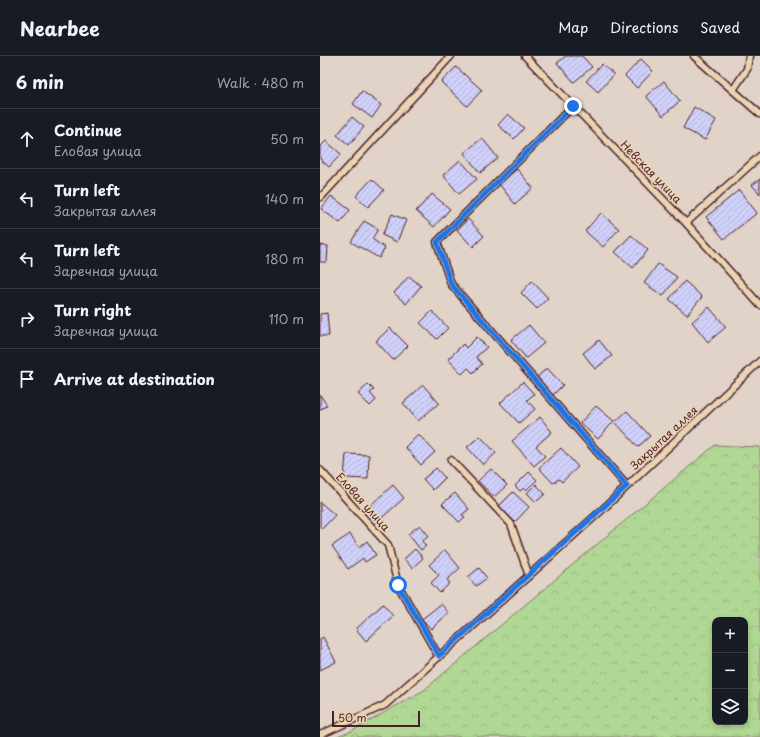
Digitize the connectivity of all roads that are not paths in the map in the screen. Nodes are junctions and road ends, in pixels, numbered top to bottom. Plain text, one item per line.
1 (451, 56) edge
2 (525, 56) edge
3 (694, 56) edge
4 (749, 56) edge
5 (733, 90) junction
6 (573, 106) junction
7 (760, 114) edge
8 (760, 156) edge
9 (321, 197) edge
10 (686, 223) junction
11 (760, 305) edge
12 (760, 361) edge
13 (451, 460) dead end
14 (320, 470) edge
15 (627, 486) junction
16 (529, 576) junction
17 (439, 656) junction
18 (320, 735) edge

1 - 9 lane
2 - 6 lane, Невская улица
3 - 5 lane
4 - 5 lane
5 - 7 lane
6 - 10 lane, Невская улица
6 - 15 lane
8 - 10 lane
10 - 11 lane, Невская улица
12 - 15 lane, Закрытая аллея
13 - 16 lane
14 - 17 lane, Еловая улица
15 - 16 lane, Закрытая аллея
16 - 17 lane, Закрытая аллея
17 - 18 lane, Закрытая аллея

